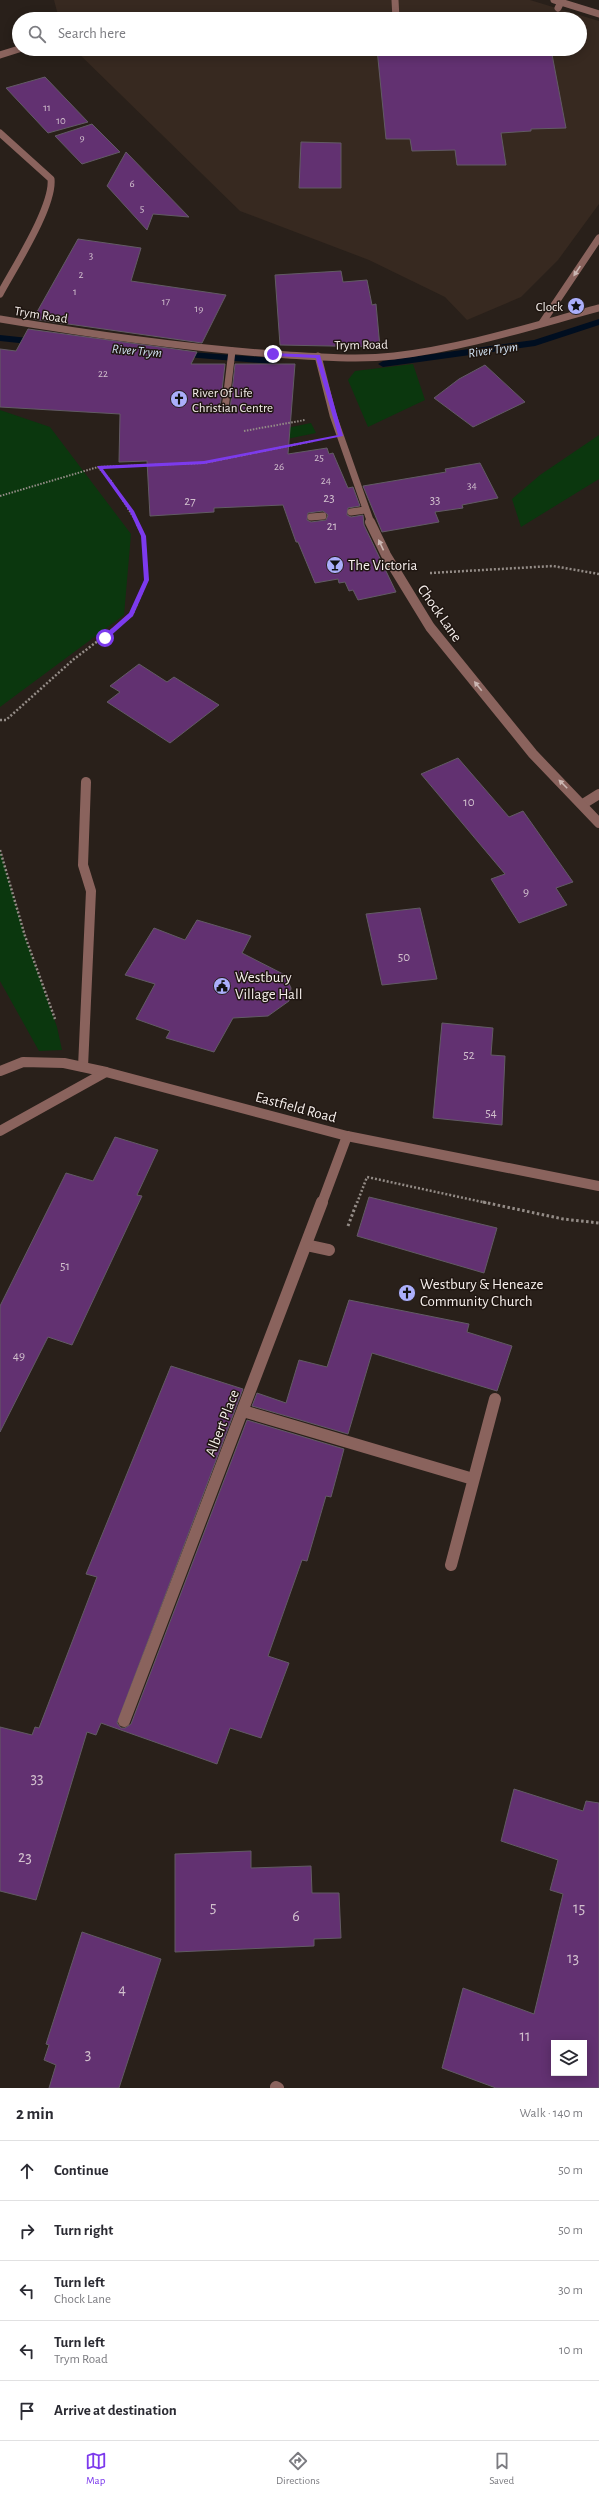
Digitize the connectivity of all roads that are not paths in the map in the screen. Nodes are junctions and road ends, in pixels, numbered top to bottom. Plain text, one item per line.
1 (395, 0) edge
2 (554, 0) edge
3 (396, 12) edge
4 (599, 14) edge
5 (12, 51) edge
6 (0, 55) edge
7 (0, 133) edge
8 (599, 238) edge
9 (0, 294) edge
10 (599, 308) edge
11 (0, 319) edge
12 (542, 323) junction
13 (232, 351) junction
14 (318, 356) junction
15 (225, 409) dead end
16 (365, 510) junction
17 (351, 512) dead end
18 (323, 516) dead end
19 (311, 517) dead end
20 (86, 782) dead end
21 (599, 794) edge
22 (583, 804) junction
23 (599, 823) edge
24 (83, 1067) junction
25 (0, 1071) edge
26 (106, 1072) junction
27 (0, 1131) edge
28 (347, 1136) junction
29 (599, 1186) edge
30 (306, 1245) junction
31 (329, 1250) road end
32 (495, 1398) dead end
33 (243, 1411) junction
34 (473, 1479) junction
35 (451, 1565) dead end
36 (124, 1721) dead end

1 - 3 street
2 - 4 street
5 - 6 street
7 - 9 street
8 -> 12 street
10 - 12 street, Trym Road
11 - 13 street, Trym Road
12 - 14 street, Trym Road
13 - 14 street, Trym Road
13 - 15 street
14 - 16 street, Chock Lane
16 - 17 street
22 -> 16 street, Chock Lane
18 - 19 street
20 - 24 street
21 - 22 street
22 - 23 street, Chock Lane
24 - 25 street, Eastfield Road
24 - 26 street, Eastfield Road
26 - 27 street
26 - 28 street, Eastfield Road
28 - 29 street, Eastfield Road
28 - 30 street, Albert Place
30 - 31 street
30 - 33 street, Albert Place
32 - 34 street
33 - 34 street
33 - 36 street, Albert Place
34 - 35 street

